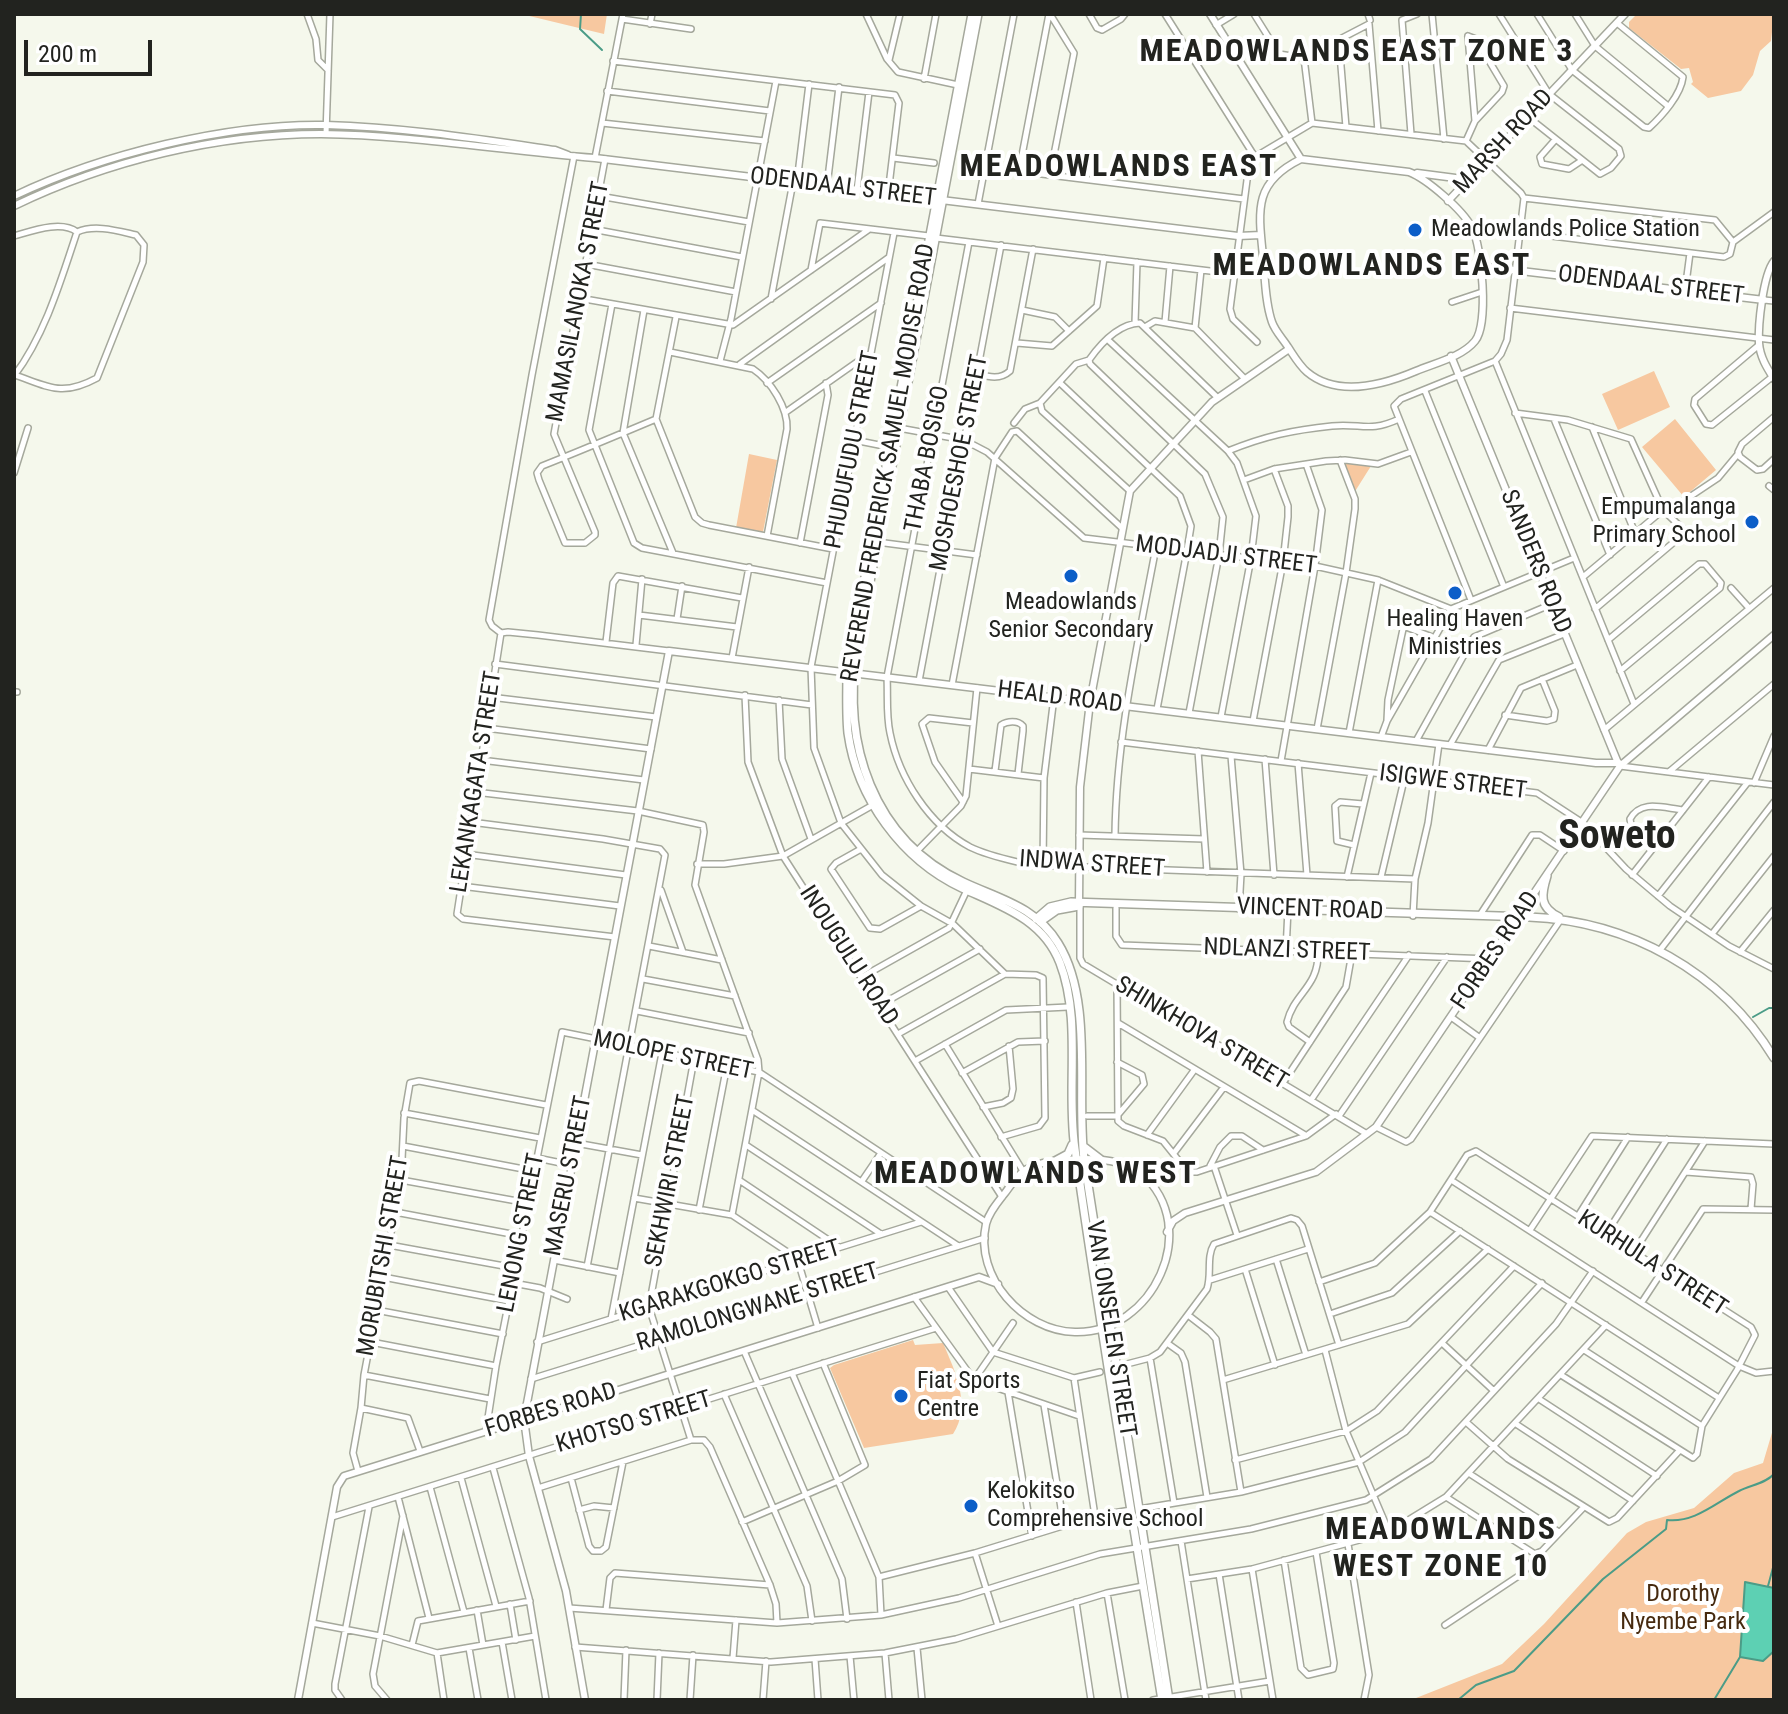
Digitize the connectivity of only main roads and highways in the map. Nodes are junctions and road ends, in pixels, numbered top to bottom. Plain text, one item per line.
1 (975, 14) edge
2 (939, 200) junction
3 (932, 237) junction
4 (850, 672) junction
5 (1547, 876) road end
6 (1080, 904) junction
7 (1023, 907) junction
8 (1053, 909) junction
9 (1239, 909) junction
10 (1414, 914) junction
11 (1518, 919) junction
12 (1561, 920) junction
13 (1036, 922) junction
14 (1051, 932) junction
15 (1774, 1058) edge
16 (1073, 1138) junction
17 (1082, 1144) junction
18 (1100, 1159) road end
19 (1080, 1160) junction
20 (1055, 1161) road end
21 (1140, 1548) junction
22 (1163, 1699) edge

1 - 2 main road, REVEREND FREDERICK SAMUEL MODISE ROAD
1 - 2 main road, REVEREND FREDERICK SAMUEL MODISE ROAD
2 - 3 main road, REVEREND FREDERICK SAMUEL MODISE ROAD
3 - 4 main road, REVEREND FREDERICK SAMUEL MODISE ROAD
3 - 4 main road, REVEREND FREDERICK SAMUEL MODISE ROAD
4 - 7 main road, REVEREND FREDERICK SAMUEL MODISE ROAD
4 - 13 main road, REVEREND FREDERICK SAMUEL MODISE ROAD
5 - 12 main road
6 - 8 main road, VINCENT ROAD
6 - 9 main road, VINCENT ROAD
6 - 9 main road, VINCENT ROAD
7 - 8 main road, VINCENT ROAD
7 - 13 main road, REVEREND FREDERICK SAMUEL MODISE ROAD
8 - 13 main road
8 - 14 main road
9 - 10 main road, VINCENT ROAD
10 - 11 main road, VINCENT ROAD
10 - 11 main road, VINCENT ROAD
11 - 12 main road, VINCENT ROAD
12 - 15 main road, VINCENT ROAD
13 - 14 main road, VAN ONSELEN STREET
13 - 16 main road, VAN ONSELEN STREET
14 - 17 main road, VAN ONSELEN STREET
16 - 19 main road, VAN ONSELEN STREET
16 - 20 main road
17 - 18 main road
17 - 19 main road, VAN ONSELEN STREET
19 - 21 main road, VAN ONSELEN STREET
21 - 22 main road, VAN ONSELEN STREET
21 - 22 main road, VAN ONSELEN STREET

